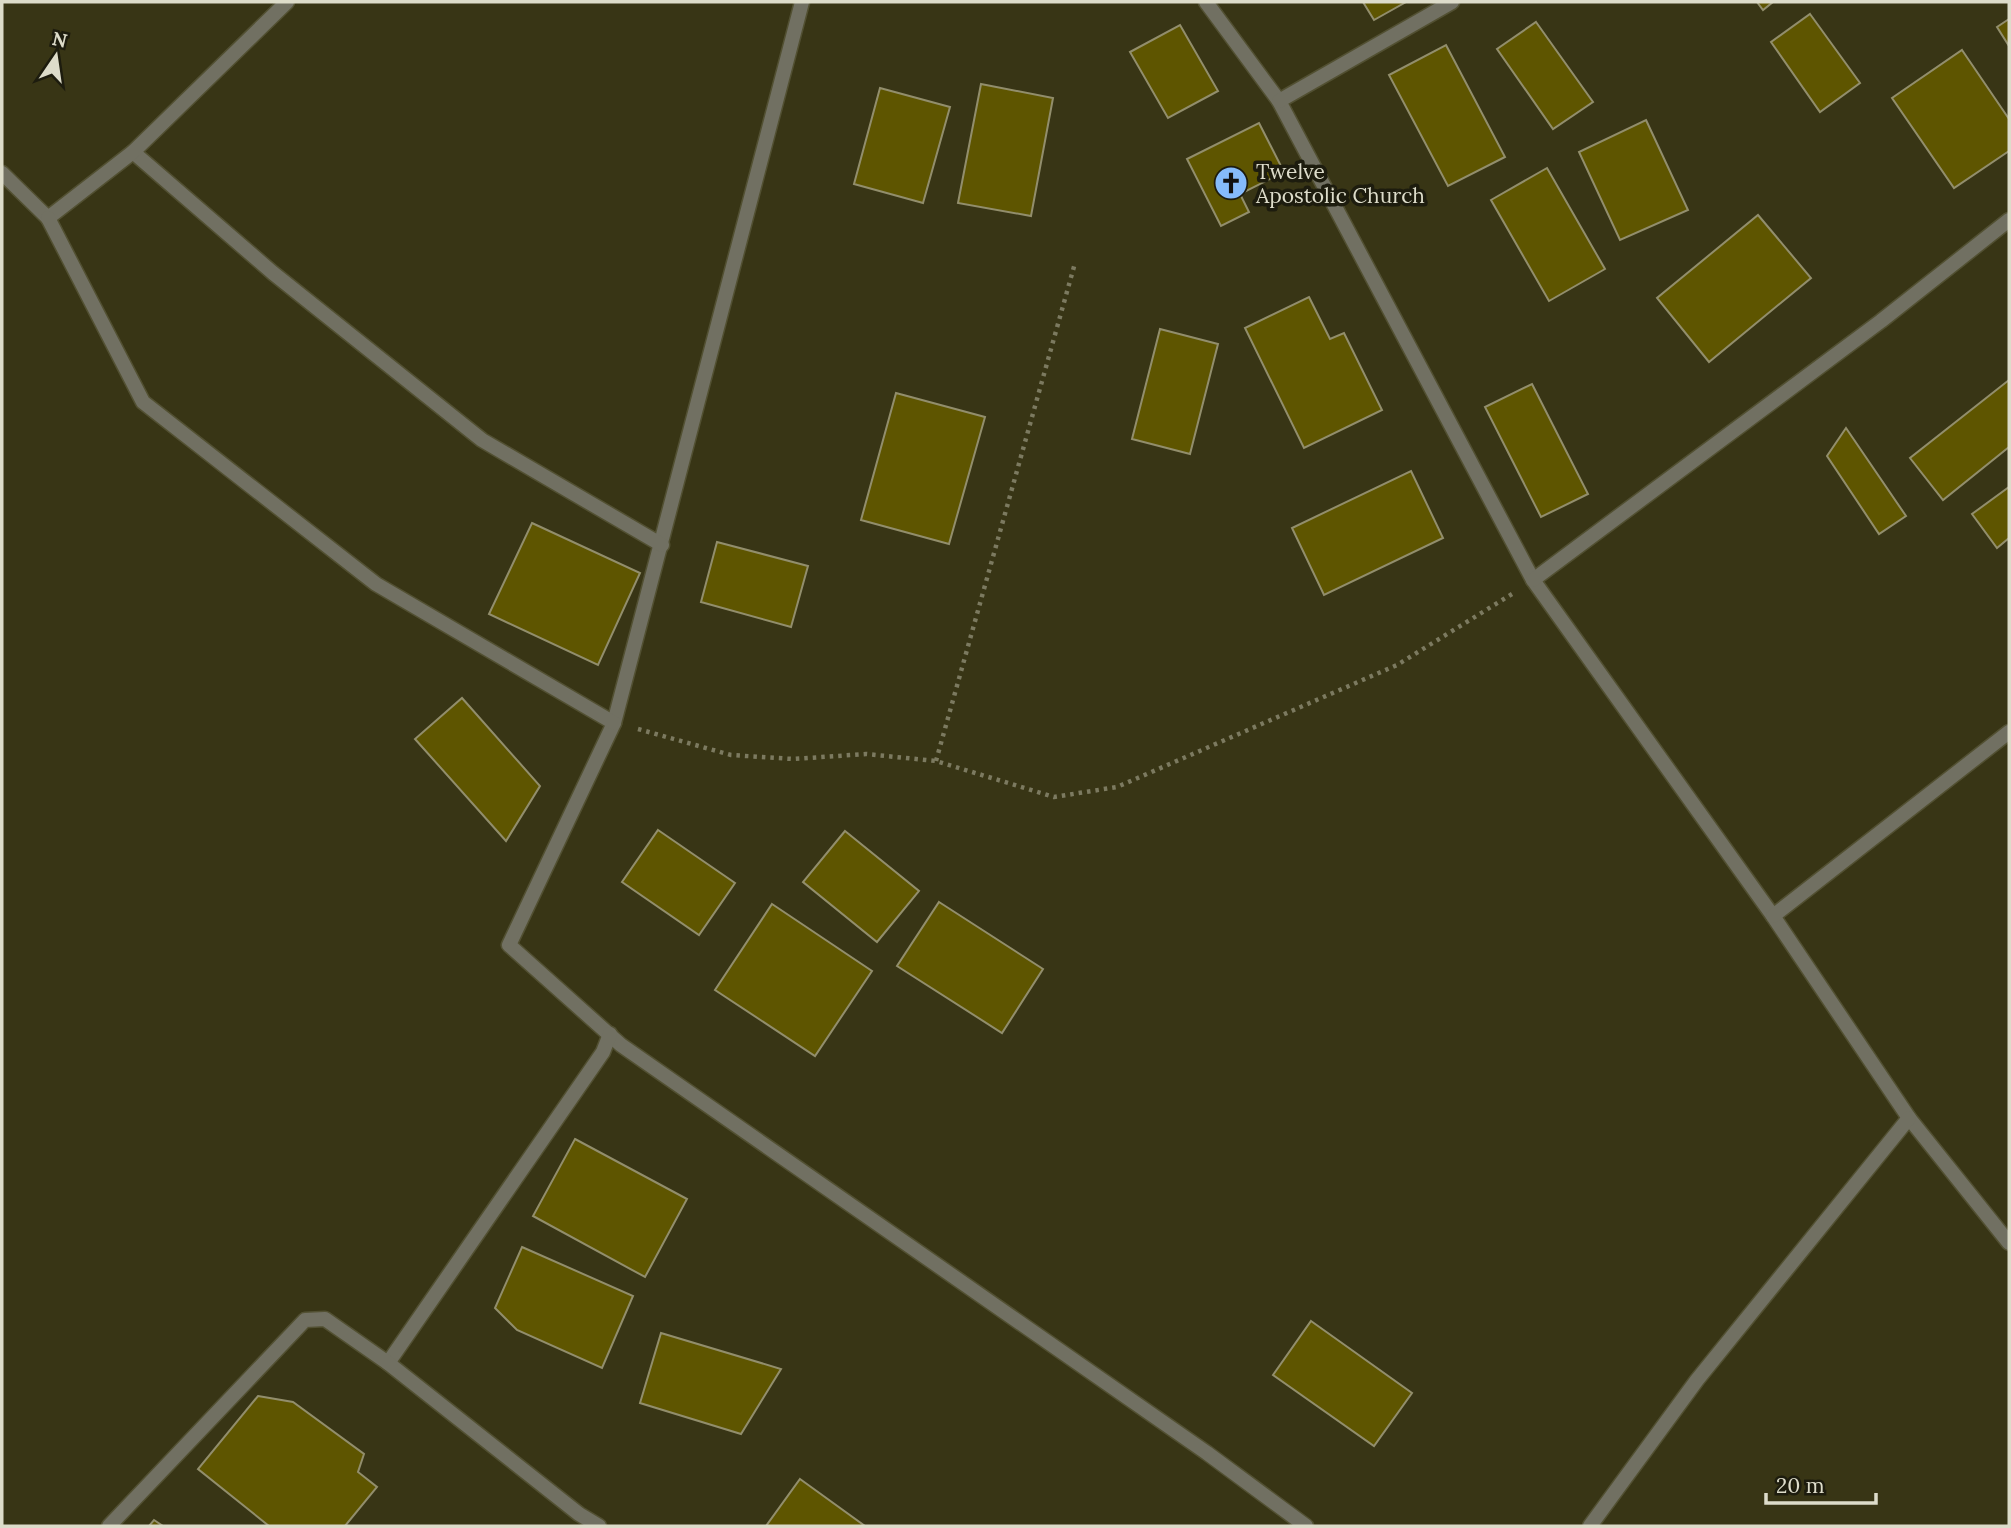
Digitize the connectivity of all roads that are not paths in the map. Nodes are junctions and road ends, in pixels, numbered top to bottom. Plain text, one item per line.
1 (287, 2) edge
2 (802, 2) edge
3 (1206, 2) edge
4 (1452, 2) edge
5 (1279, 101) junction
6 (133, 152) junction
7 (2, 173) edge
8 (48, 218) junction
9 (2009, 220) edge
10 (662, 545) junction
11 (1533, 580) junction
12 (614, 723) junction
13 (2009, 732) edge
14 (1773, 916) junction
15 (610, 1034) junction
16 (1909, 1118) junction
17 (2009, 1244) edge
18 (388, 1363) junction
19 (109, 1526) edge
20 (599, 1526) edge
21 (1306, 1526) edge
22 (1590, 1526) edge

1 - 6 street
2 - 10 street
3 - 5 street
4 - 5 street
5 - 11 street
6 - 8 street
6 - 10 street
7 - 8 street
8 - 12 street
9 - 11 street
10 - 12 street
11 - 14 street
12 - 15 street
13 - 14 street
14 - 16 street
15 - 18 street
15 - 21 street
16 - 17 street
16 - 22 street
18 - 19 street
18 - 20 street

